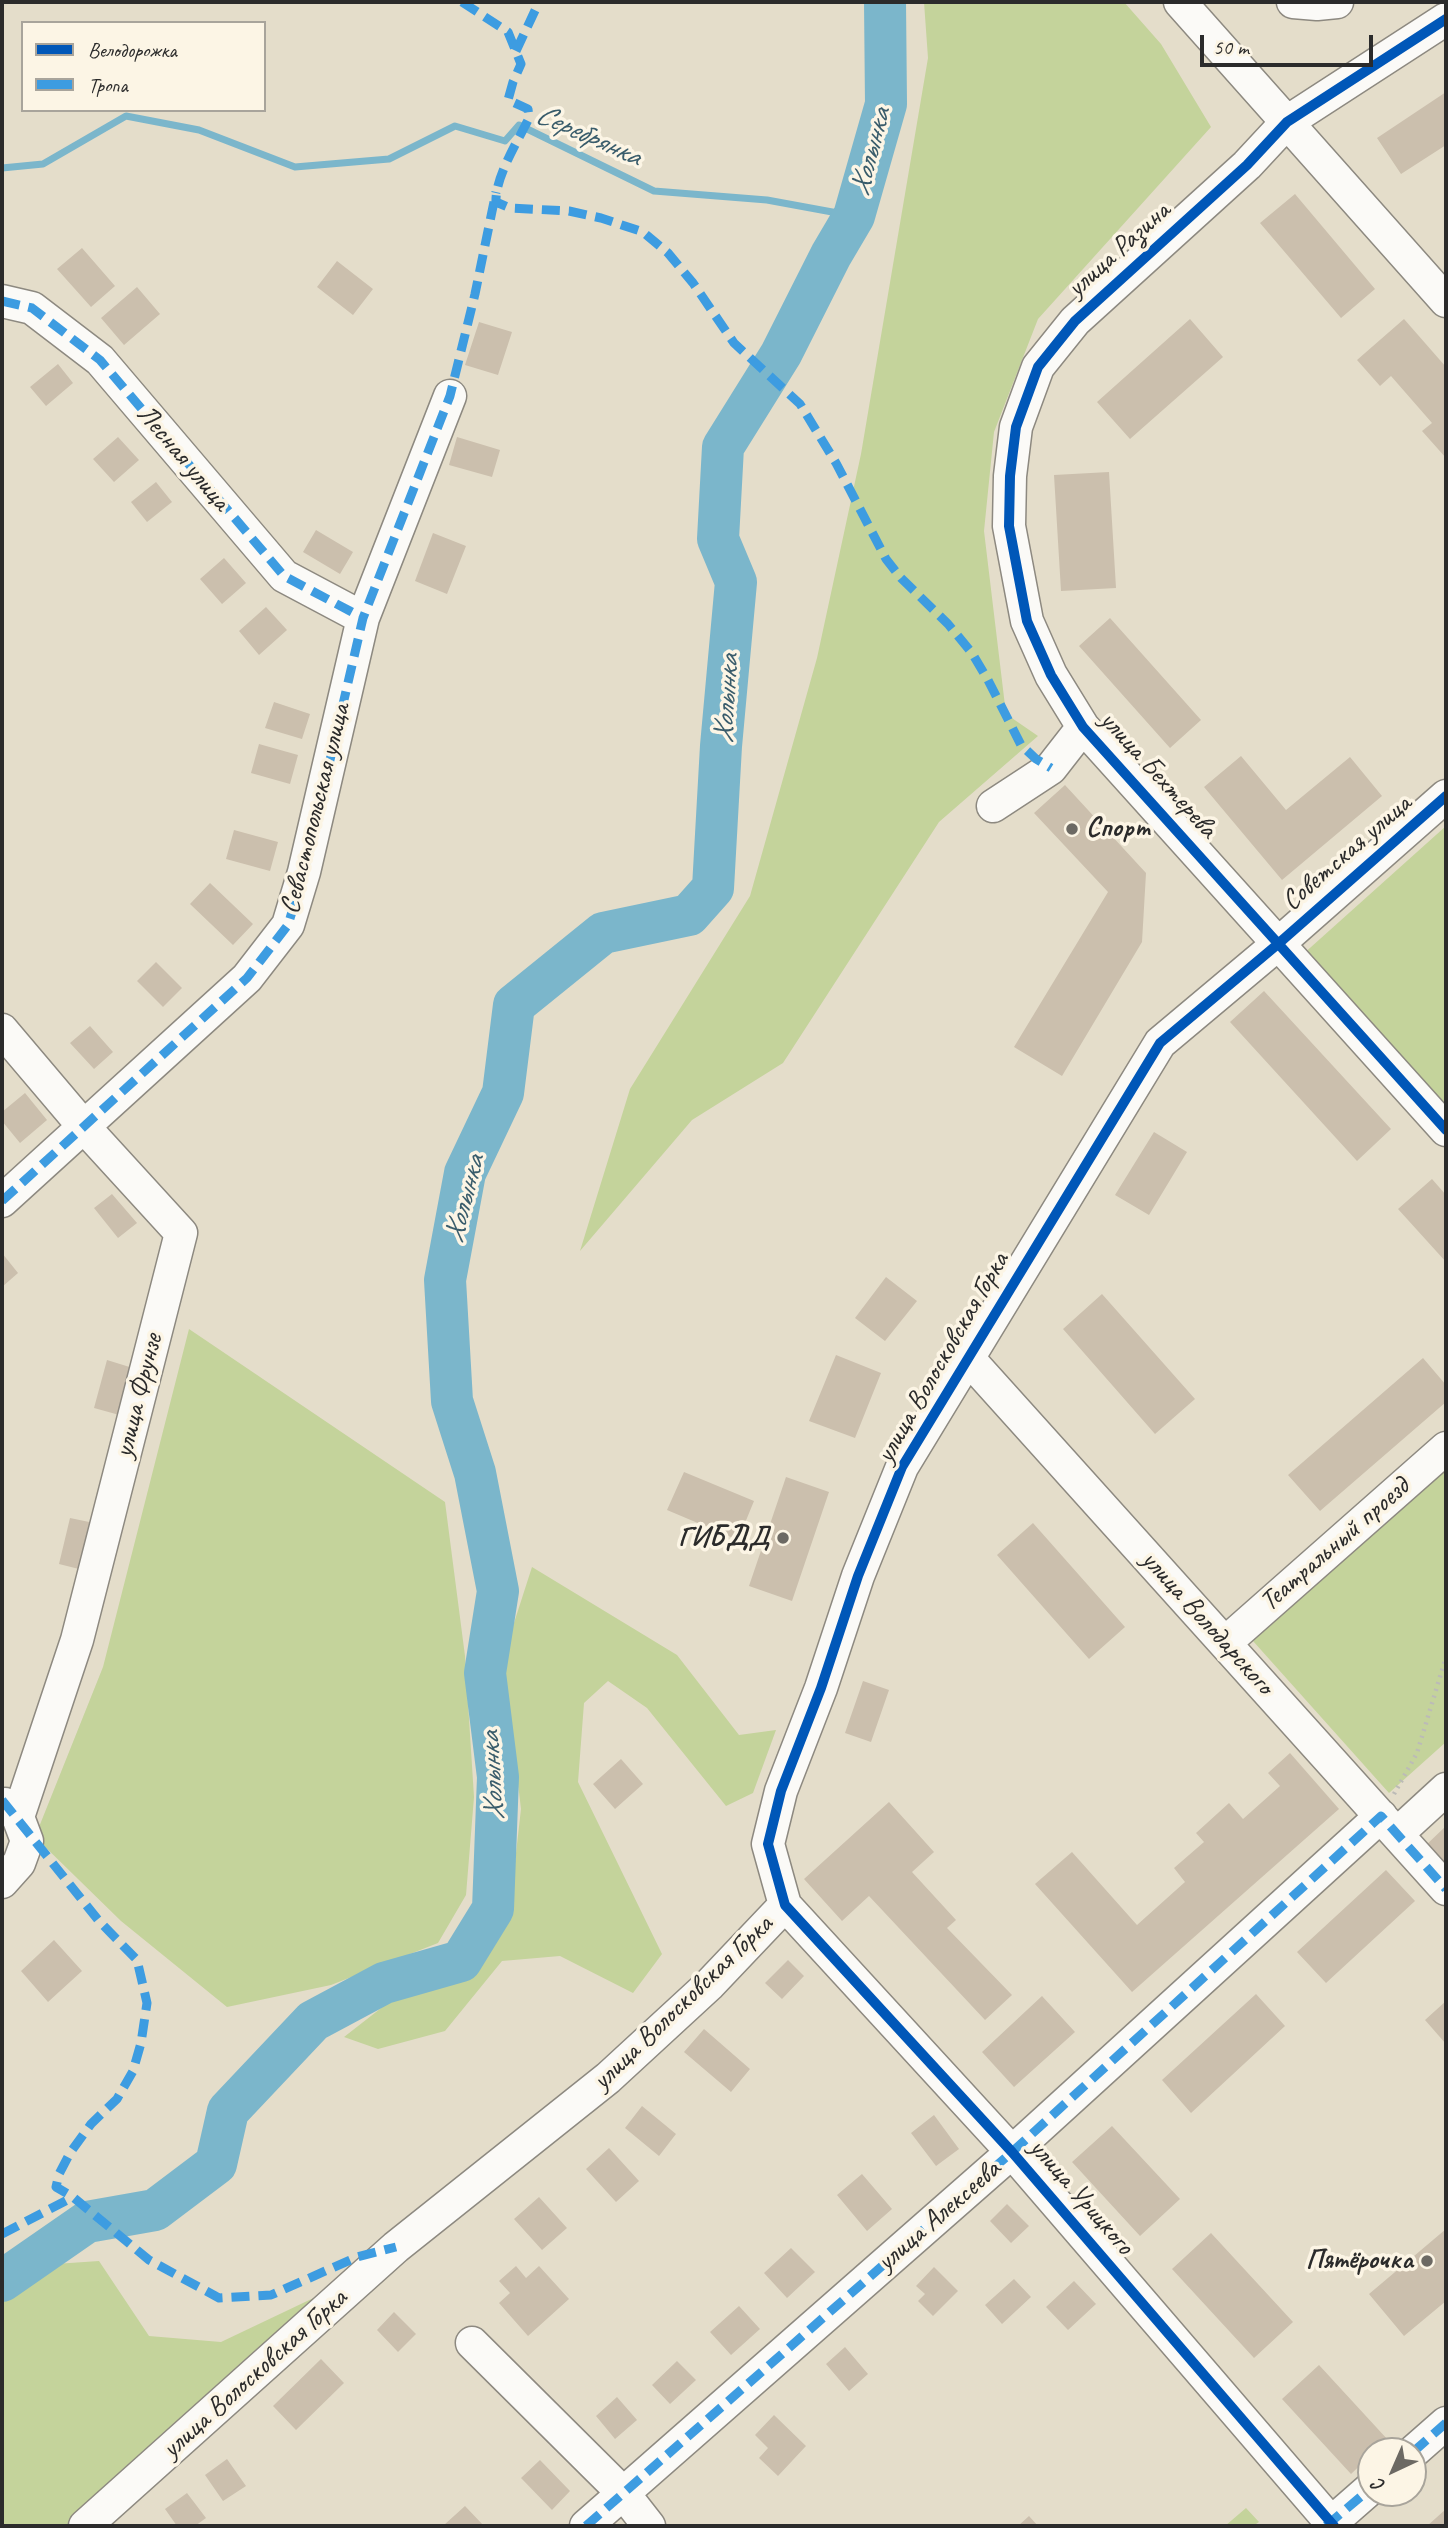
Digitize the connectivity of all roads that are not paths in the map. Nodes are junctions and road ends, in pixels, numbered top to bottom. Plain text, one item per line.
1 (1180, 2) edge
2 (1293, 2) edge
3 (1337, 2) edge
4 (1446, 19) edge
5 (1287, 122) junction
6 (2, 301) edge
7 (1446, 301) edge
8 (450, 396) dead end
9 (363, 618) junction
10 (1027, 621) joint
11 (1083, 727) junction
12 (1446, 796) edge
13 (993, 806) dead end
14 (1278, 944) junction
15 (2, 1030) edge
16 (85, 1128) junction
17 (1446, 1130) edge
18 (2, 1201) edge
19 (967, 1357) junction
20 (1446, 1448) edge
21 (1224, 1643) junction
22 (1446, 1789) edge
23 (10, 1809) edge
24 (1389, 1825) junction
25 (2, 1882) edge
26 (1446, 1889) edge
27 (785, 1905) junction
28 (1012, 2152) junction
29 (472, 2343) dead end
30 (1446, 2423) edge
31 (1427, 2440) edge
32 (624, 2494) junction
33 (1357, 2501) edge
34 (1332, 2524) edge
35 (85, 2526) edge
36 (586, 2526) edge
37 (649, 2526) edge

1 - 5 street
2 - 3 street
4 - 5 street, улица Разина
5 - 7 street
5 - 10 street, улица Разина
6 - 9 street, Лесная улица
8 - 9 street, Севастопольская улица
9 - 16 street, Севастопольская улица
10 - 11 street, улица Бехтерева
11 - 13 street
11 - 14 street, улица Бехтерева
12 - 14 street, Советская улица
14 - 17 street, улица Бехтерева
14 - 19 street, улица Волосковская Горка
15 - 16 street, улица Фрунзе
16 - 18 street, Севастопольская улица
16 - 23 street, улица Фрунзе
19 - 21 street, улица Володарского
19 - 27 street, улица Волосковская Горка
20 - 21 street, Театральный проезд
21 - 24 street, улица Володарского
22 - 24 street, улица Алексеева
23 - 25 street
24 - 26 street, улица Володарского
24 - 28 street, улица Алексеева
27 - 28 street, улица Урицкого
27 - 35 street, улица Волосковская Горка
28 - 32 street, улица Алексеева
28 - 34 street, улица Урицкого
29 - 32 street
30 - 31 street
32 - 36 street, улица Алексеева
32 - 37 street
33 - 34 street

